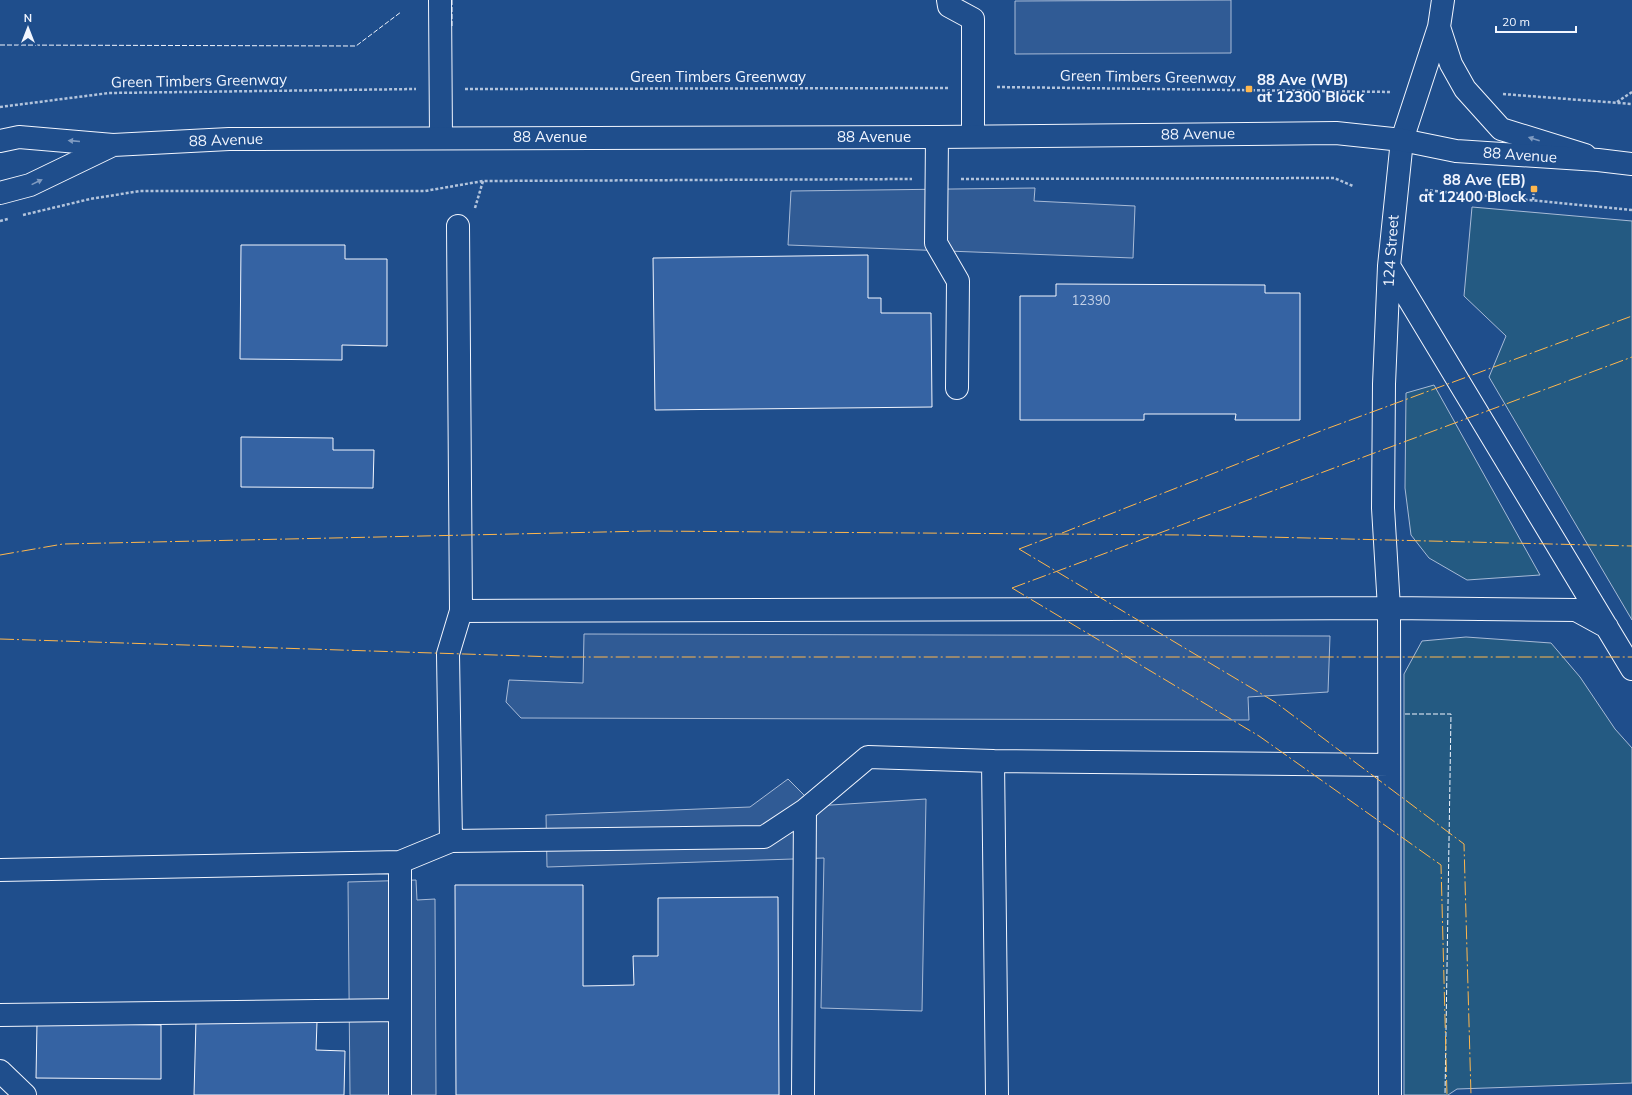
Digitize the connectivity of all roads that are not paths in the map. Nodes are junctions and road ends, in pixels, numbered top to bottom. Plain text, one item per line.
1 (440, 0) edge
2 (948, 0) edge
3 (1443, 0) edge
4 (1439, 27) junction
5 (974, 136) junction
6 (441, 137) junction
7 (937, 137) junction
8 (1402, 140) junction
9 (0, 142) edge
10 (113, 145) junction
11 (1598, 160) junction
12 (1632, 164) edge
13 (0, 193) edge
14 (458, 226) dead end
15 (1389, 266) junction
16 (957, 388) dead end
17 (1389, 608) junction
18 (461, 611) junction
19 (1607, 627) junction
20 (1632, 669) edge
21 (993, 761) junction
22 (1389, 765) junction
23 (805, 810) junction
24 (451, 841) junction
25 (400, 862) junction
26 (0, 870) edge
27 (400, 1010) junction
28 (0, 1014) edge
29 (0, 1071) edge
30 (25, 1095) edge
31 (400, 1095) edge
32 (803, 1095) edge
33 (997, 1095) edge
34 (1390, 1095) edge

1 - 6 main road
2 - 5 main road
3 - 4 main road, 124 Street
4 - 8 main road, 124 Street
11 -> 4 main road
5 - 7 main road, 88 Avenue
5 - 8 main road, 88 Avenue
6 - 7 main road, 88 Avenue
6 - 10 main road, 88 Avenue
7 - 16 main road
8 - 11 main road, 88 Avenue
8 - 15 main road, 124 Street
10 -> 9 main road, 88 Avenue
13 -> 10 main road, 88 Avenue
11 - 12 main road, 88 Avenue
14 - 18 main road
15 - 17 main road, 124 Street
15 - 19 main road
17 - 18 main road
17 - 19 main road
17 - 22 main road, 124 Street
18 - 24 main road
19 - 20 main road
21 - 22 main road
21 - 23 main road
21 - 33 main road
22 - 34 main road, 124 Street
23 - 24 main road
23 - 32 main road
24 - 25 main road
25 - 26 main road
25 - 27 main road
27 - 28 main road
27 - 31 main road
29 - 30 main road

